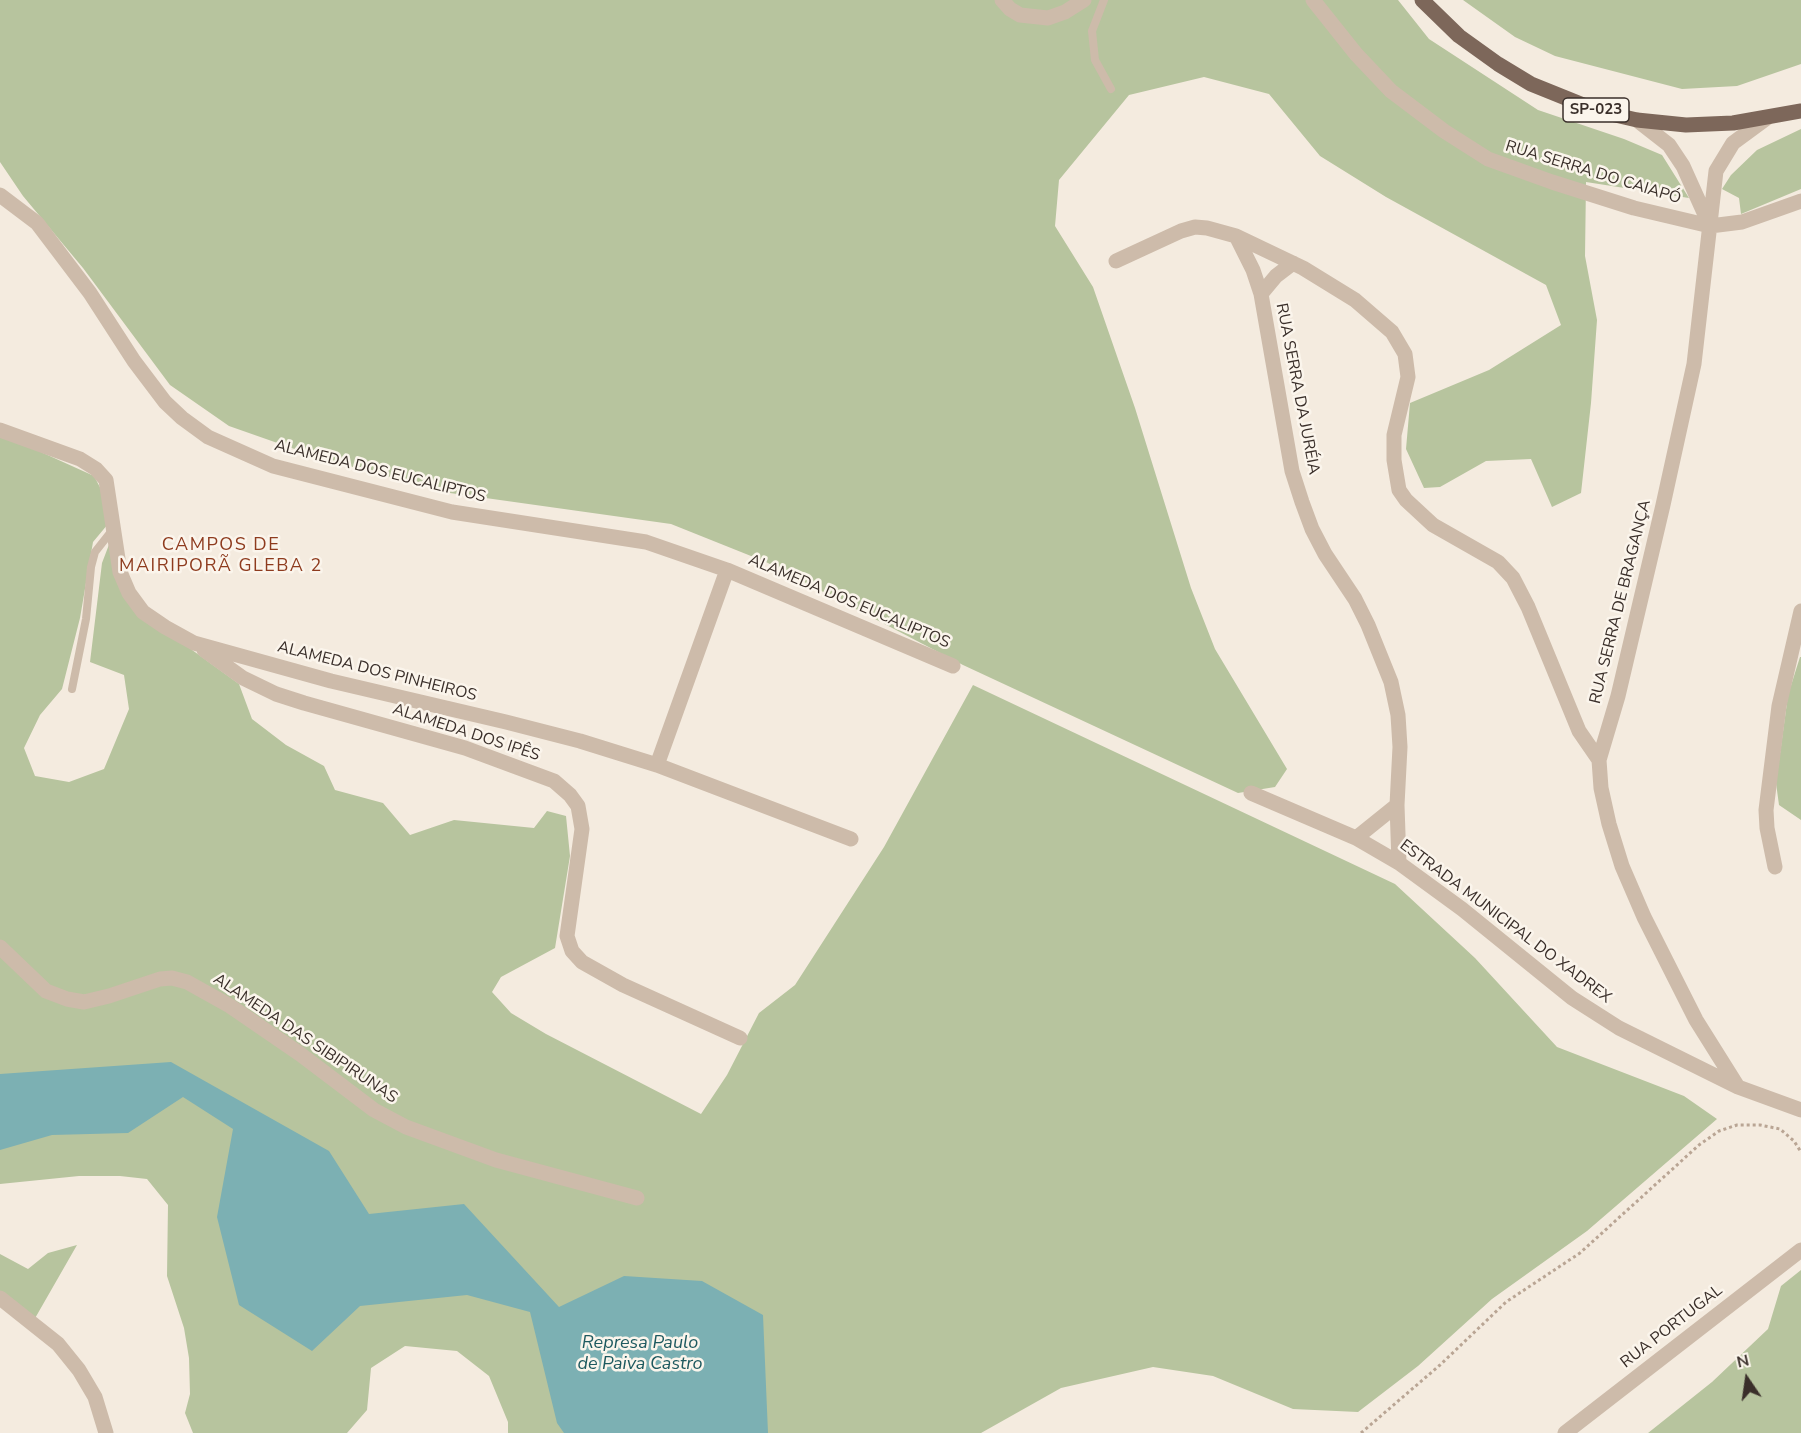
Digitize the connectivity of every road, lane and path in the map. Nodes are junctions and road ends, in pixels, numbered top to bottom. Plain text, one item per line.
1 (1002, 0) edge
2 (1084, 0) edge
3 (1104, 0) edge
4 (1313, 0) edge
5 (1422, 0) edge
6 (1111, 89) dead end
7 (1801, 111) edge
8 (1767, 118) junction
9 (1637, 120) junction
10 (0, 195) edge
11 (1801, 201) edge
12 (1710, 226) junction
13 (1236, 236) junction
14 (1116, 261) dead end
15 (1293, 263) junction
16 (1261, 294) junction
17 (0, 430) edge
18 (114, 528) junction
19 (727, 570) junction
20 (1801, 610) edge
21 (194, 643) junction
22 (953, 666) dead end
23 (72, 689) dead end
24 (1599, 760) junction
25 (657, 765) junction
26 (1251, 793) dead end
27 (1397, 805) junction
28 (1356, 838) junction
29 (851, 839) dead end
30 (1399, 862) junction
31 (1775, 867) dead end
32 (0, 948) edge
33 (740, 1038) dead end
34 (1738, 1087) junction
35 (1801, 1110) edge
36 (1801, 1152) edge
37 (637, 1198) dead end
38 (1801, 1250) edge
39 (0, 1299) edge
40 (106, 1433) edge
41 (1360, 1433) edge
42 (1565, 1433) edge

1 - 2 street
3 - 6 lane
4 - 12 street, RUA SERRA DO CAIAPÓ
5 - 9 main road, SP-023
7 - 8 main road, SP-023
8 - 9 main road, SP-023
8 - 12 street, RUA SERRA DE BRAGANÇA
9 - 12 street
10 - 19 street, ALAMEDA DOS EUCALIPTOS
11 - 12 street, RUA SERRA DO CAIAPÓ
12 - 24 street, RUA SERRA DE BRAGANÇA
13 - 14 street
13 - 15 street
13 - 16 street, RUA SERRA DA JURÉIA
15 - 16 street, RUA SERRA DA JURÉIA
15 - 24 street
16 - 27 street, RUA SERRA DA JURÉIA
17 - 18 street, ALAMEDA DOS PINHEIROS
18 - 21 street, ALAMEDA DOS PINHEIROS
18 - 23 lane
19 - 22 street, ALAMEDA DOS EUCALIPTOS
19 - 25 street
20 - 31 street
21 - 25 street, ALAMEDA DOS PINHEIROS
21 - 33 street, ALAMEDA DOS IPÊS
24 - 34 street, RUA SERRA DE BRAGANÇA
25 - 29 street, ALAMEDA DOS PINHEIROS
26 - 28 street, ESTRADA MUNICIPAL DO XADREX
27 - 28 street
27 - 30 street, RUA SERRA DA JURÉIA
28 - 30 street, ESTRADA MUNICIPAL DO XADREX
30 - 34 street, ESTRADA MUNICIPAL DO XADREX
32 - 37 street, ALAMEDA DAS SIBIPIRUNAS
34 - 35 street, ESTRADA MUNICIPAL DO XADREX
36 - 41 path
38 - 42 street, RUA PORTUGAL
39 - 40 street

